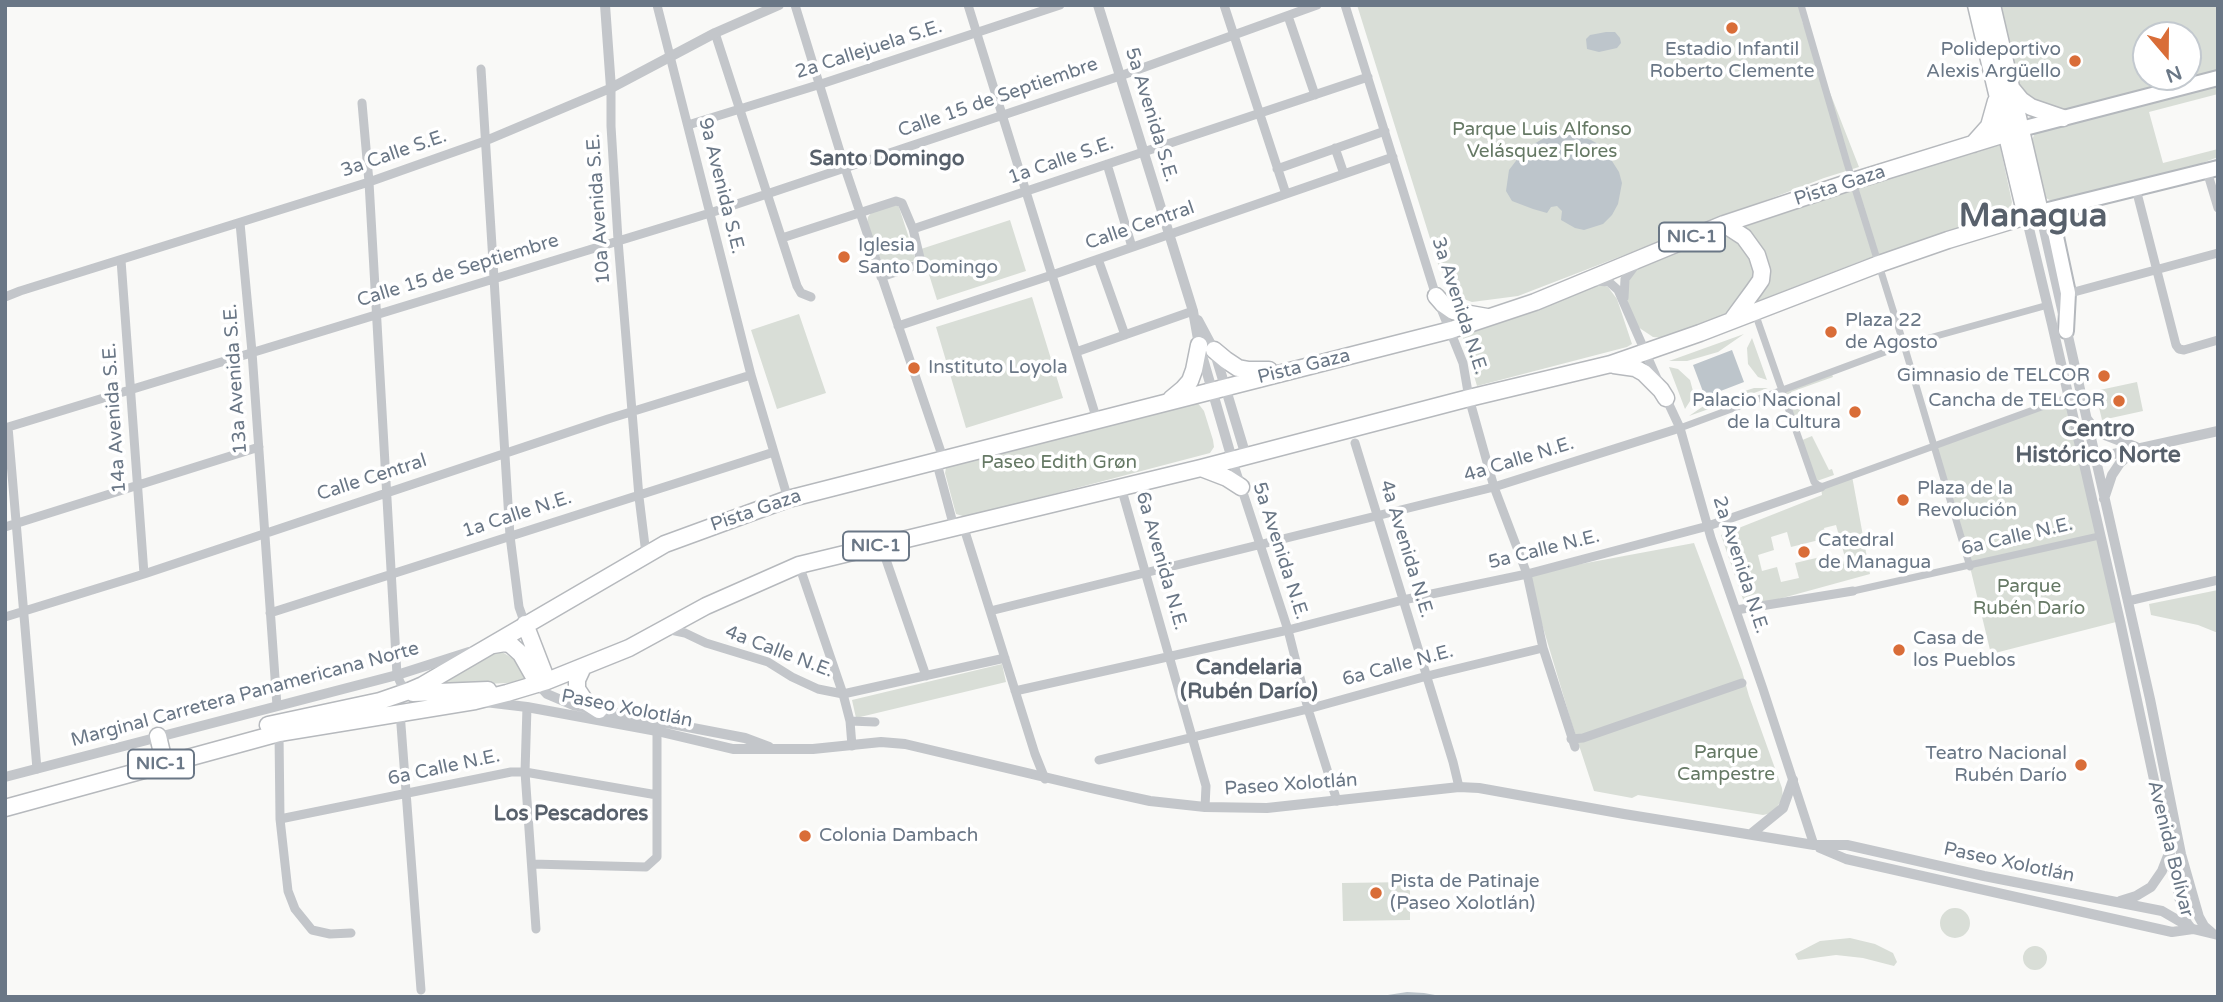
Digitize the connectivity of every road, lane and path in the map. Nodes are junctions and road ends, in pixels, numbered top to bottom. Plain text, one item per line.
1 (605, 5) edge
2 (657, 5) edge
3 (779, 5) edge
4 (795, 5) edge
5 (968, 5) edge
6 (1060, 5) edge
7 (1098, 5) edge
8 (1224, 5) edge
9 (1317, 5) edge
10 (1345, 5) edge
11 (1801, 5) edge
12 (1976, 5) edge
13 (1992, 5) edge
14 (1288, 16) junction
15 (715, 33) junction
16 (977, 33) junction
17 (1234, 35) junction
18 (670, 57) junction
19 (481, 69) dead end
20 (1120, 76) junction
21 (1368, 77) junction
22 (2218, 78) edge
23 (821, 85) junction
24 (611, 88) junction
25 (2004, 92) junction
26 (1315, 95) junction
27 (362, 103) dead end
28 (739, 109) junction
29 (1002, 114) junction
30 (1260, 114) junction
31 (2063, 118) junction
32 (688, 125) junction
33 (1385, 131) junction
34 (2014, 131) junction
35 (485, 141) junction
36 (1972, 144) junction
37 (1335, 149) junction
38 (1144, 152) junction
39 (1393, 157) junction
40 (1107, 164) junction
41 (845, 168) junction
42 (1278, 169) junction
43 (2212, 170) edge
44 (1344, 174) junction
45 (1853, 181) junction
46 (369, 182) junction
47 (2136, 190) junction
48 (1026, 191) junction
49 (767, 194) junction
50 (1286, 194) junction
51 (2081, 202) junction
52 (2218, 208) edge
53 (710, 213) junction
54 (860, 213) junction
55 (2033, 214) junction
56 (240, 222) junction
57 (1724, 224) junction
58 (913, 229) junction
59 (1169, 234) junction
60 (782, 239) junction
61 (618, 240) junction
62 (1132, 247) junction
63 (2218, 253) edge
64 (1642, 257) junction
65 (1098, 259) junction
66 (121, 260) junction
67 (2156, 270) junction
68 (1052, 275) junction
69 (881, 277) junction
70 (494, 278) junction
71 (1585, 281) junction
72 (2063, 295) junction
73 (1436, 296) junction
74 (5, 297) edge
75 (811, 297) dead end
76 (1624, 300) junction
77 (2048, 304) junction
78 (1193, 311) junction
79 (1755, 312) junction
80 (376, 314) junction
81 (1492, 317) junction
82 (1732, 320) junction
83 (898, 326) junction
84 (1451, 330) junction
85 (2066, 331) joint
86 (1125, 335) junction
87 (2218, 340) edge
88 (1904, 345) junction
89 (1207, 348) junction
90 (252, 352) junction
91 (1076, 352) junction
92 (1646, 353) junction
93 (1612, 364) junction
94 (1302, 368) junction
95 (751, 375) junction
96 (131, 388) junction
97 (1219, 389) junction
98 (1782, 390) junction
99 (2069, 397) junction
100 (1469, 398) junction
101 (1666, 398) junction
102 (1163, 403) junction
103 (632, 411) junction
104 (2085, 416) junction
105 (1097, 420) junction
106 (6, 427) edge
107 (1680, 428) junction
108 (2218, 431) edge
109 (1355, 443) dead end
110 (1933, 445) junction
111 (259, 447) junction
112 (2138, 448) junction
113 (774, 452) junction
114 (505, 453) junction
115 (1239, 458) junction
116 (939, 459) junction
117 (2089, 459) junction
118 (1200, 468) junction
119 (138, 486) junction
120 (1121, 487) junction
121 (1241, 487) junction
122 (1494, 487) junction
123 (1821, 487) junction
124 (386, 492) junction
125 (639, 494) junction
126 (789, 499) junction
127 (2104, 501) junction
128 (1378, 516) junction
129 (16, 524) junction
130 (958, 526) junction
131 (1708, 526) junction
132 (5, 527) edge
133 (266, 533) junction
134 (510, 536) junction
135 (2099, 536) junction
136 (1260, 544) junction
137 (881, 545) junction
138 (646, 554) junction
139 (799, 565) junction
140 (1970, 566) junction
141 (1146, 573) junction
142 (144, 574) junction
143 (391, 574) junction
144 (1527, 574) junction
145 (2218, 580) edge
146 (1853, 591) joint
147 (1403, 600) junction
148 (2128, 601) junction
149 (1736, 610) junction
150 (990, 611) junction
151 (23, 612) junction
152 (271, 613) junction
153 (5, 617) edge
154 (526, 624) junction
155 (665, 629) junction
156 (1288, 630) junction
157 (493, 645) junction
158 (1543, 648) junction
159 (1169, 655) junction
160 (1005, 659) junction
161 (583, 667) junction
162 (397, 675) junction
163 (1427, 676) junction
164 (926, 677) junction
165 (542, 682) junction
166 (1742, 683) dead end
167 (522, 689) junction
168 (409, 691) junction
169 (1015, 691) junction
170 (843, 694) junction
171 (475, 701) junction
172 (277, 706) junction
173 (527, 707) junction
174 (1308, 709) junction
175 (599, 710) junction
176 (400, 712) junction
177 (850, 721) junction
178 (875, 722) dead end
179 (657, 731) junction
180 (279, 733) junction
181 (158, 736) junction
182 (1193, 738) junction
183 (852, 746) junction
184 (772, 748) junction
185 (162, 753) junction
186 (1099, 760) dead end
187 (37, 769) junction
188 (525, 772) junction
189 (5, 777) edge
190 (1045, 779) junction
191 (1793, 780) junction
192 (1459, 787) junction
193 (407, 795) junction
194 (657, 795) junction
195 (5, 796) edge
196 (1337, 801) junction
197 (1205, 807) junction
198 (5, 808) edge
199 (280, 819) junction
200 (1751, 834) junction
201 (1814, 845) junction
202 (2169, 853) junction
203 (532, 864) junction
204 (2115, 902) junction
205 (2199, 917) junction
206 (536, 929) dead end
207 (2193, 929) junction
208 (351, 933) dead end
209 (2218, 935) edge
210 (421, 990) dead end

1 - 24 street, 10a Avenida S.E.
2 - 18 street, 9a Avenida S.E.
3 - 15 street, 3a Calle S.E.
4 - 23 street
5 - 16 street
6 - 16 street, 2a Callejuela S.E.
7 - 20 street, 5a Avenida S.E.
8 - 17 street
9 - 14 street, Calle 15 de Septiembre
10 - 21 street, 3a Avenida N.E.
11 - 45 street
12 - 25 highway, Avenida Bolívar
13 - 25 highway, Avenida Bolívar
14 - 17 street, Calle 15 de Septiembre
14 - 26 street
15 - 18 street, 3a Calle S.E.
15 - 28 street
16 - 23 street, 2a Callejuela S.E.
16 - 29 street
17 - 20 street, Calle 15 de Septiembre
17 - 30 street
18 - 24 street, 3a Calle S.E.
18 - 32 street, 9a Avenida S.E.
19 - 35 street
20 - 29 street, Calle 15 de Septiembre
20 - 38 street, 5a Avenida S.E.
21 - 26 street, 1a Calle S.E.
21 - 33 street, 3a Avenida N.E.
22 - 31 main road, Pista Gaza
23 - 28 street, 2a Callejuela S.E.
23 - 41 street
24 - 35 street, 3a Calle S.E.
24 - 61 street, 10a Avenida S.E.
25 - 31 highway
25 - 34 highway, Avenida Bolívar
25 - 36 highway
26 - 30 street, 1a Calle S.E.
27 - 46 street
28 - 32 street, 2a Callejuela S.E.
28 - 49 street
29 - 41 street, Calle 15 de Septiembre
29 - 48 street
30 - 38 street, 1a Calle S.E.
30 - 42 street
31 - 34 main road, Pista Gaza
32 - 53 street, 9a Avenida S.E.
33 - 37 street
33 - 39 street, 3a Avenida N.E.
34 - 36 highway, Pista Gaza / NIC-1
34 - 55 highway, Avenida Bolívar
35 - 46 street, 3a Calle S.E.
35 - 70 street
36 - 45 highway, Pista Gaza / NIC-1
37 - 42 street
37 - 44 street
38 - 40 street, 1a Calle S.E.
38 - 59 street, 5a Avenida S.E.
39 - 44 street, Calle Central
39 - 73 street, 3a Avenida N.E.
40 - 48 street, 1a Calle S.E.
40 - 62 street
41 - 49 street, Calle 15 de Septiembre
41 - 54 street
42 - 50 street
43 - 47 main road
43 - 52 street
44 - 50 street, Calle Central
45 - 57 highway, Pista Gaza / NIC-1
45 - 88 street
46 - 56 street, 3a Calle S.E.
46 - 80 street
47 - 51 main road
47 - 67 street
48 - 58 street, 1a Calle S.E.
48 - 68 street
49 - 53 street, Calle 15 de Septiembre
49 - 60 street
50 - 59 street, Calle Central
51 - 55 main road
51 - 72 main road
53 - 61 street, Calle 15 de Septiembre
53 - 95 street, 9a Avenida S.E.
54 - 58 street
54 - 60 street
54 - 69 street
55 - 72 street, Avenida Bolívar
55 - 77 street, Avenida Bolívar
55 - 79 highway, NIC-1
56 - 66 street, 3a Calle S.E.
56 - 90 street, 13a Avenida S.E.
57 - 64 highway, Pista Gaza / NIC-1
57 - 82 highway
58 - 69 street
59 - 62 street, Calle Central
59 - 78 street, 5a Avenida N.E.
60 - 75 street
61 - 70 street, Calle 15 de Septiembre
61 - 103 street, 10a Avenida S.E.
62 - 65 street, Calle Central
63 - 67 street
64 - 71 highway, Pista Gaza / NIC-1
64 - 76 street
65 - 68 street, Calle Central
65 - 86 street
66 - 74 street, 3a Calle S.E.
66 - 96 street, 14a Avenida S.E.
67 - 72 street
67 - 87 street
68 - 83 street, Calle Central
68 - 91 street
69 - 83 street
70 - 80 street, Calle 15 de Septiembre
70 - 114 street
71 - 76 street
71 - 81 highway, Pista Gaza / NIC-1
72 - 85 main road
73 - 81 highway
73 - 84 street, 3a Avenida N.E.
76 - 92 street, 2a Avenida N.E.
77 - 88 street, 4a Calle N.E.
77 - 99 street, Avenida Bolívar
78 - 86 street
78 - 89 street, 5a Avenida N.E.
79 - 82 highway, NIC-1
79 - 98 street
80 - 90 street, Calle 15 de Septiembre
80 - 124 street
81 - 84 highway, Pista Gaza / NIC-1
82 - 92 highway, NIC-1
83 - 116 street
84 - 94 highway, Pista Gaza / NIC-1
84 - 100 street, 3a Avenida N.E.
85 - 104 street, Avenida Bolívar
86 - 91 street
88 - 98 street, 4a Calle N.E.
88 - 110 street
89 - 94 highway
89 - 97 street, 5a Avenida N.E.
89 - 102 highway
90 - 96 street, Calle 15 de Septiembre
90 - 111 street, 13a Avenida S.E.
91 - 105 street
92 - 93 highway, NIC-1
92 - 101 street, 2a Avenida N.E.
93 - 100 highway, NIC-1
93 - 101 highway
94 - 97 highway, Pista Gaza / NIC-1
95 - 103 street, Calle Central
95 - 113 street, 9a Avenida S.E.
96 - 106 street, Calle 15 de Septiembre
96 - 119 street, 14a Avenida S.E.
97 - 102 highway, Pista Gaza / NIC-1
97 - 115 street, 5a Avenida N.E.
98 - 107 street, 4a Calle N.E.
98 - 123 street
99 - 110 street, 5a Calle N.E.
99 - 117 street, Avenida Bolívar
100 - 115 highway, NIC-1
100 - 122 street, 3a Avenida N.E.
101 - 107 street, 2a Avenida N.E.
102 - 105 highway, Pista Gaza / NIC-1
103 - 114 street, Calle Central
103 - 125 street, 10a Avenida S.E.
104 - 112 street
104 - 117 street, Avenida Bolívar
105 - 116 highway, Pista Gaza / NIC-1
106 - 129 street
107 - 122 street, 4a Calle N.E.
107 - 131 street, 2a Avenida N.E.
108 - 112 street
109 - 128 street, 4a Avenida N.E.
110 - 123 street, 5a Calle N.E.
110 - 140 street
111 - 119 street
111 - 133 street, 13a Avenida S.E.
112 - 117 street
112 - 127 street
113 - 125 street, 1a Calle N.E.
113 - 126 street, 9a Avenida S.E.
114 - 124 street, Calle Central
114 - 134 street
115 - 118 highway, NIC-1
115 - 121 street, 5a Avenida N.E.
116 - 126 highway, Pista Gaza / NIC-1
116 - 130 street
117 - 127 street, Avenida Bolívar
117 - 135 street, Avenida Bolívar
118 - 120 highway, NIC-1
118 - 121 highway
119 - 129 street
119 - 142 street, 14a Avenida S.E.
120 - 130 highway, NIC-1
120 - 141 street, 6a Avenida N.E.
121 - 136 street, 5a Avenida N.E.
122 - 128 street, 4a Calle N.E.
122 - 144 street, 3a Avenida N.E.
123 - 131 street, 5a Calle N.E.
124 - 133 street, Calle Central
124 - 143 street
125 - 134 street, 1a Calle N.E.
125 - 138 street, 10a Avenida S.E.
126 - 138 highway, Pista Gaza / NIC-1
127 - 148 street, Avenida Bolívar
128 - 136 street, 4a Calle N.E.
128 - 147 street, 4a Avenida N.E.
129 - 132 street
129 - 151 street
130 - 137 highway, NIC-1
130 - 150 street
131 - 144 street, 5a Calle N.E.
131 - 149 street, 2a Avenida N.E.
133 - 142 street, Calle Central
133 - 152 street, 13a Avenida S.E.
134 - 143 street, 1a Calle N.E.
134 - 154 street
135 - 140 street, 6a Calle N.E.
135 - 202 street, Avenida Bolívar
136 - 141 street, 4a Calle N.E.
136 - 156 street, 5a Avenida N.E.
137 - 139 highway, NIC-1
137 - 164 street
138 - 154 highway, Pista Gaza / NIC-1
139 - 155 highway, NIC-1
139 - 170 street
140 - 146 street, 6a Calle N.E.
141 - 150 street, 4a Calle N.E.
141 - 159 street, 6a Avenida N.E.
142 - 151 street, Calle Central
143 - 152 street, 1a Calle N.E.
143 - 162 street
144 - 147 street, 5a Calle N.E.
144 - 158 street, 3a Avenida N.E.
145 - 148 street
146 - 149 street, 6a Calle N.E.
147 - 156 street, 5a Calle N.E.
147 - 163 street, 4a Avenida N.E.
148 - 205 street, Avenida Bolívar
149 - 191 street, 2a Avenida N.E.
150 - 160 street
151 - 153 street, Calle Central
151 - 187 street
152 - 172 street, 13a Avenida S.E.
154 - 157 highway, Pista Gaza / NIC-1
154 - 165 highway
155 - 161 highway, NIC-1
155 - 170 street, 4a Calle N.E.
156 - 159 street, 5a Calle N.E.
156 - 174 street, 5a Avenida N.E.
157 - 162 street, Marginal Carretera Panamericana Norte
157 - 165 highway
157 - 168 highway, Pista Gaza / NIC-1
158 - 163 street, 6a Calle N.E.
158 - 166 street, 3a Avenida N.E.
159 - 169 street, 5a Calle N.E.
159 - 182 street, 6a Avenida N.E.
160 - 164 street, 4a Calle N.E.
160 - 169 street
161 - 165 highway, NIC-1
161 - 175 highway
162 - 168 street
162 - 172 street, Marginal Carretera Panamericana Norte
163 - 174 street, 6a Calle N.E.
163 - 192 street, 4a Avenida N.E.
164 - 170 street, 4a Calle N.E.
165 - 167 highway, NIC-1
165 - 175 street, Paseo Xolotlán
167 - 168 highway
167 - 171 highway, NIC-1
168 - 185 highway, NIC-1
169 - 190 street
170 - 177 street
171 - 173 street, Paseo Xolotlán
171 - 176 highway, NIC-1
172 - 181 street, Marginal Carretera Panamericana Norte
173 - 179 street, Paseo Xolotlán
173 - 188 street
174 - 182 street, 6a Calle N.E.
174 - 196 street, 5a Avenida N.E.
175 - 184 street, Paseo Xolotlán
176 - 180 highway, NIC-1
176 - 193 street
177 - 178 street
177 - 183 street
179 - 184 street, Paseo Xolotlán
179 - 194 street
180 - 198 highway, NIC-1
180 - 199 street
181 - 185 highway
181 - 187 street, Marginal Carretera Panamericana Norte
182 - 186 street, 6a Calle N.E.
182 - 197 street, 6a Avenida N.E.
183 - 184 street, Paseo Xolotlán
183 - 190 street, Paseo Xolotlán
185 - 195 highway, NIC-1
187 - 189 street, Marginal Carretera Panamericana Norte
188 - 193 street, 6a Calle N.E.
188 - 194 street, 6a Calle N.E.
188 - 203 street
190 - 197 street, Paseo Xolotlán
191 - 200 street
191 - 201 street, 2a Avenida N.E.
192 - 196 street, Paseo Xolotlán
192 - 200 street, Paseo Xolotlán
193 - 199 street, 6a Calle N.E.
193 - 210 street
194 - 203 street
196 - 197 street, Paseo Xolotlán
199 - 208 street
200 - 201 street, Paseo Xolotlán
201 - 204 street, Paseo Xolotlán
201 - 207 street, Paseo Xolotlán
202 - 204 street
202 - 207 street, Avenida Bolívar
203 - 206 street
204 - 207 street, Paseo Xolotlán
205 - 207 street, Avenida Bolívar
205 - 209 street
207 - 209 street, Paseo Xolotlán

